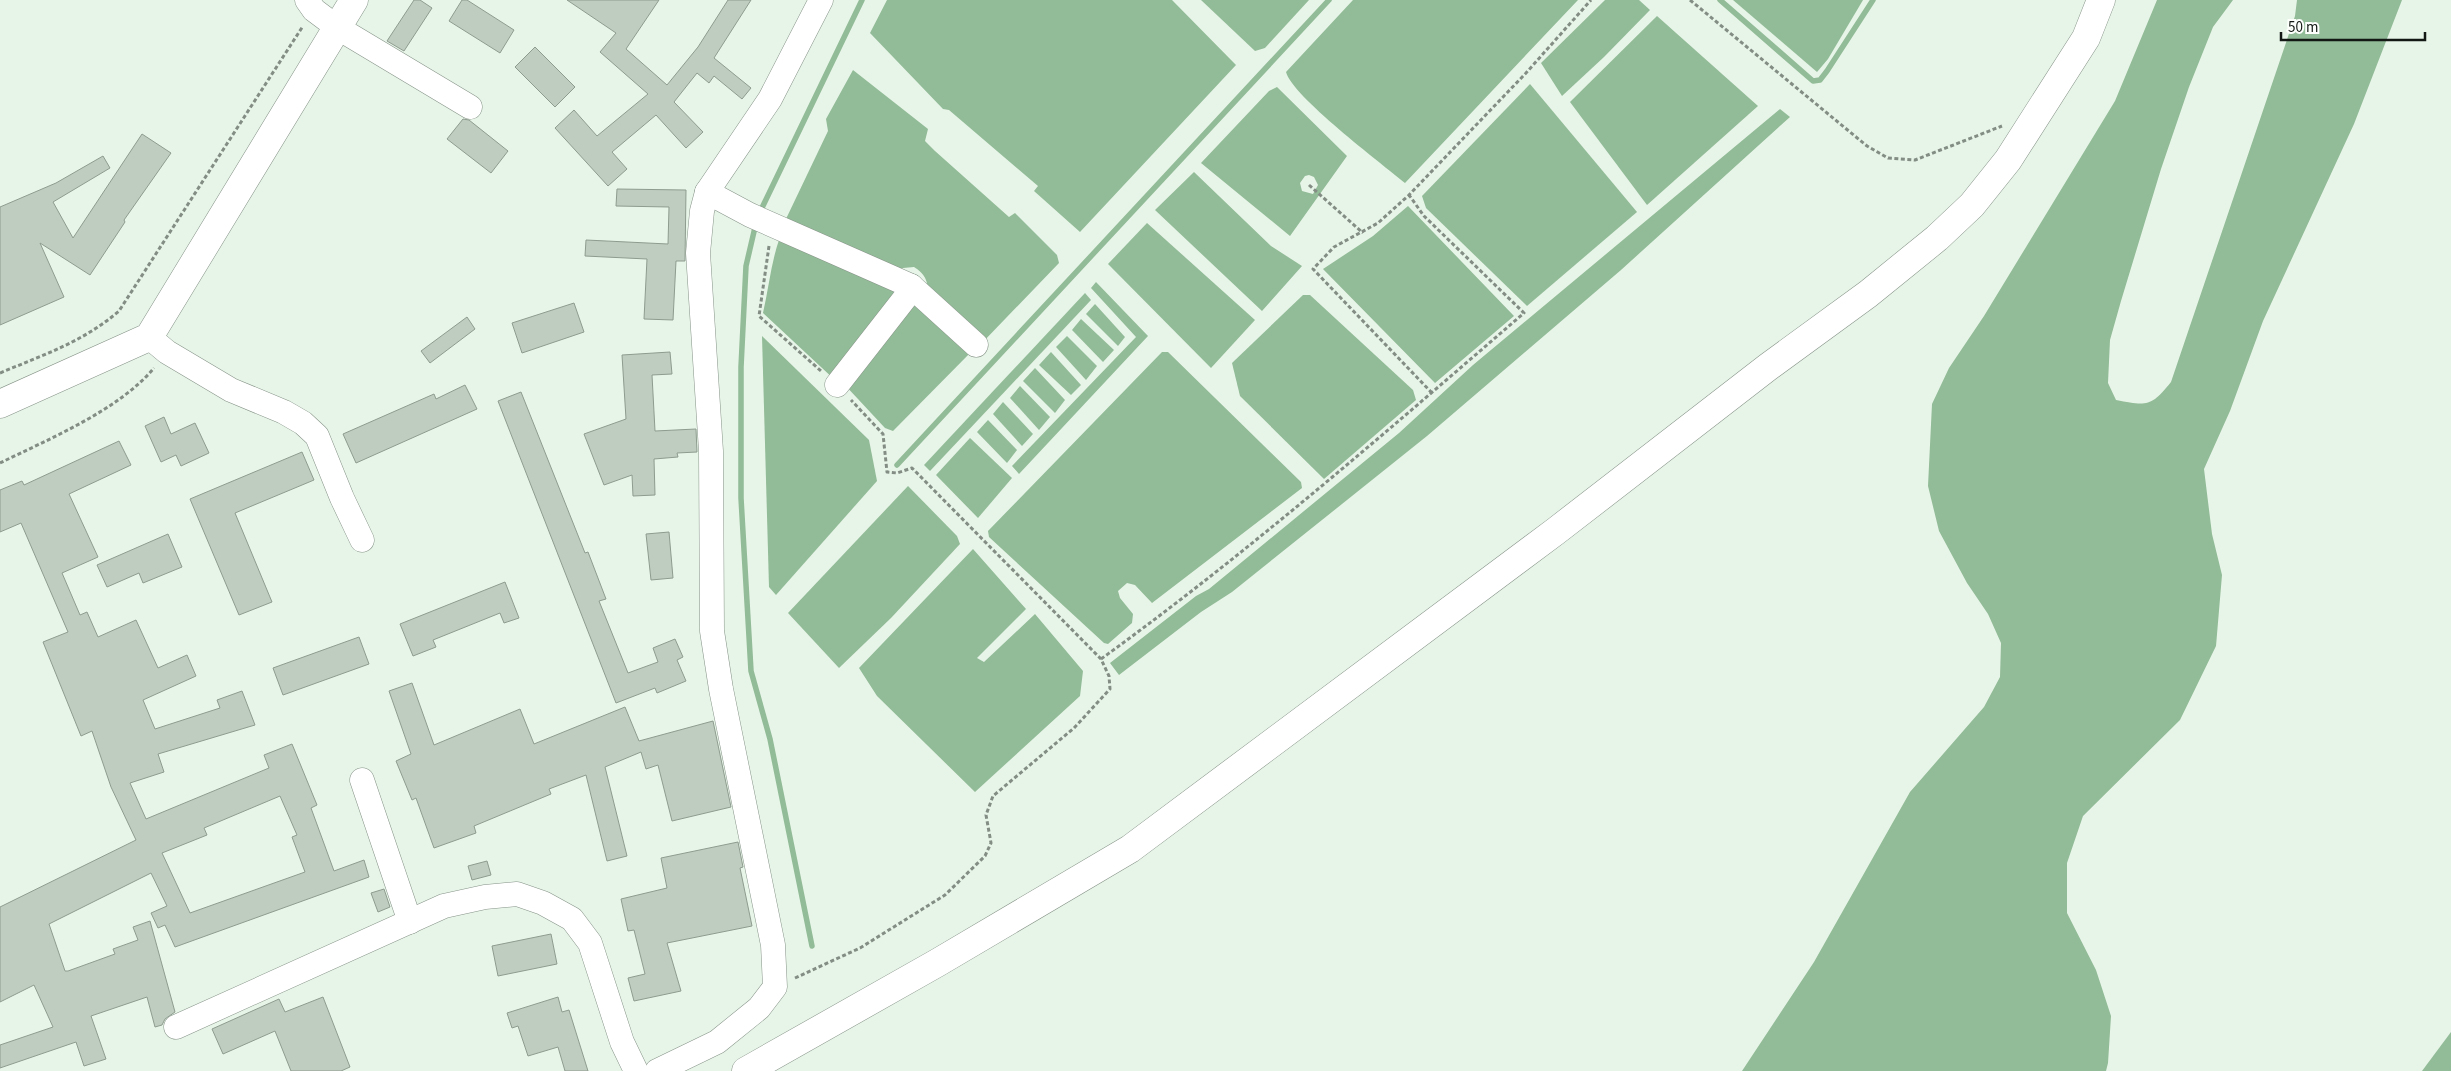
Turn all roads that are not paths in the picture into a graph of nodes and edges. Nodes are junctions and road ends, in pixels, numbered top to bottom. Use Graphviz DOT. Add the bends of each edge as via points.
graph roads {
  1 [pos="354,0"];
  2 [pos="821,0"];
  3 [pos="2101,0"];
  4 [pos="310,5"];
  5 [pos="338,28"];
  6 [pos="470,107"];
  7 [pos="707,192"];
  8 [pos="911,286"];
  9 [pos="149,337"];
  10 [pos="976,345"];
  11 [pos="837,386"];
  12 [pos="0,404"];
  13 [pos="362,540"];
  14 [pos="362,780"];
  15 [pos="410,922"];
  16 [pos="176,1027"];
  17 [pos="636,1071"];
  18 [pos="658,1071"];
  19 [pos="746,1071"];
  1 -- 5 [label="main road"];
  2 -- 7 [label="street" via="770,99"];
  3 -- 19 [label="main road" via="2086,38 2008,160 1944,232 1868,294 1130,850 937,964"];
  4 -- 5 [label="street"];
  5 -- 6 [label="street"];
  5 -- 9 [label="main road"];
  7 -- 8 [label="street"];
  7 -- 18 [label="street" via="698,253 711,451 712,631 773,945 775,987 759,1008 717,1042"];
  8 -- 10 [label="street"];
  8 -- 11 [label="street"];
  9 -- 12 [label="main road"];
  9 -- 13 [label="street" via="167,352 231,390 303,423 316,436"];
  14 -- 15 [label="street"];
  15 -- 16 [label="street"];
  15 -- 17 [label="street" via="444,906 518,894 572,919 590,943 622,1042"];
}
